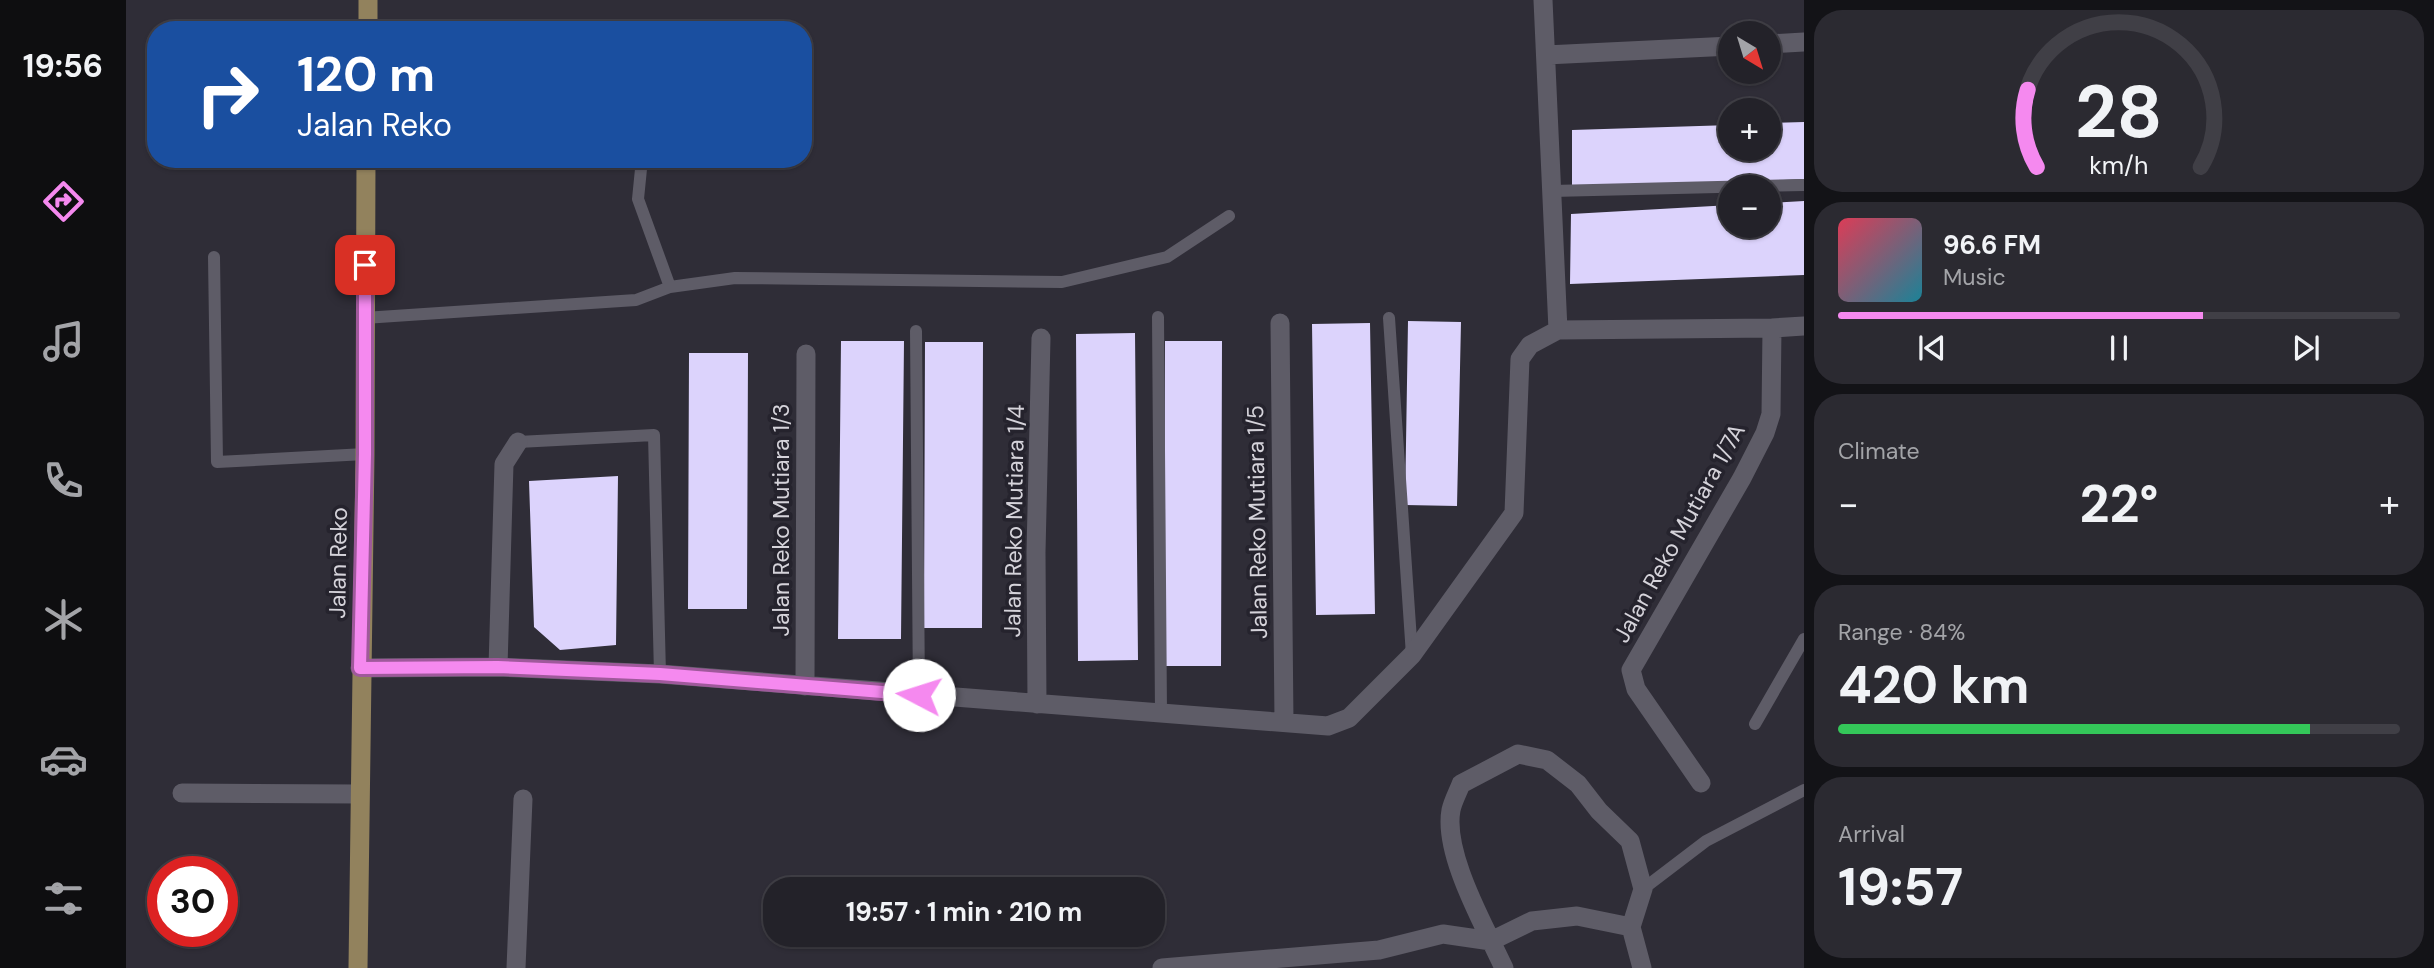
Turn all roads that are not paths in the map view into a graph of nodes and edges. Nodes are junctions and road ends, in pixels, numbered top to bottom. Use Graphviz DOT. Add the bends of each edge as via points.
graph roads {
  1 [pos="368,0"];
  2 [pos="1543,0"];
  3 [pos="368,21"];
  4 [pos="1804,42"];
  5 [pos="1782,43"];
  6 [pos="1718,47"];
  7 [pos="1546,55"];
  8 [pos="366,168"];
  9 [pos="641,168"];
  10 [pos="1804,185"];
  11 [pos="1552,191"];
  12 [pos="1229,216"];
  13 [pos="214,257"];
  14 [pos="670,287"];
  15 [pos="1158,317"];
  16 [pos="364,318"];
  17 [pos="1389,318"];
  18 [pos="1280,323"];
  19 [pos="1804,326"];
  20 [pos="1772,328"];
  21 [pos="1558,330"];
  22 [pos="916,331"];
  23 [pos="1041,338"];
  24 [pos="806,354"];
  25 [pos="519,442"];
  26 [pos="365,454"];
  27 [pos="1804,639"];
  28 [pos="1412,655"];
  29 [pos="498,667"];
  30 [pos="360,668"];
  31 [pos="660,674"];
  32 [pos="806,686"];
  33 [pos="919,695"];
  34 [pos="1037,705"];
  35 [pos="1160,713"];
  36 [pos="1284,721"];
  37 [pos="1755,724"];
  38 [pos="1701,783"];
  39 [pos="1804,790"];
  40 [pos="182,793"];
  41 [pos="359,794"];
  42 [pos="523,799"];
  43 [pos="1643,889"];
  44 [pos="1631,927"];
  45 [pos="1491,941"];
  46 [pos="358,968"];
  47 [pos="516,968"];
  48 [pos="1162,968"];
  49 [pos="1504,968"];
  50 [pos="1642,968"];
  1 -- 3 [label="main road"];
  2 -- 7 [label="street"];
  4 -- 5 [label="street"];
  6 -- 7 [label="street"];
  7 -- 11 [label="street"];
  8 -- 16 [label="main road, Jalan Reko"];
  9 -- 14 [label="lane" via="638,199"];
  10 -- 11 [label="lane"];
  11 -- 21 [label="street"];
  12 -- 14 [label="lane" via="1167,257 1062,282 735,278"];
  13 -- 26 [label="lane" via="217,462"];
  14 -- 16 [label="lane" via="636,300"];
  15 -- 35 [label="lane"];
  16 -- 26 [label="main road, Jalan Reko"];
  17 -- 28 [label="lane"];
  18 -- 36 [label="street, Jalan Reko Mutiara 1/5"];
  19 -- 20 [label="street"];
  20 -- 21 [label="street"];
  20 -- 38 [label="street, Jalan Reko Mutiara 1/7A" via="1771,414 1765,433 1631,670 1636,689"];
  21 -- 28 [label="street" via="1530,345 1520,359 1514,513"];
  22 -- 33 [label="lane"];
  23 -- 34 [label="street, Jalan Reko Mutiara 1/4"];
  24 -- 32 [label="street, Jalan Reko Mutiara 1/3"];
  25 -- 29 [label="street" via="504,464"];
  25 -- 31 [label="lane" via="654,435"];
  26 -- 30 [label="main road, Jalan Reko"];
  27 -- 37 [label="lane"];
  28 -- 36 [label="street" via="1349,718 1328,726"];
  29 -- 30 [label="street"];
  29 -- 31 [label="street"];
  30 -- 41 [label="main road, Jalan Reko"];
  31 -- 32 [label="street"];
  32 -- 33 [label="street"];
  33 -- 34 [label="street"];
  34 -- 35 [label="street"];
  35 -- 36 [label="street"];
  39 -- 43 [label="lane" via="1706,841"];
  40 -- 41 [label="street"];
  41 -- 46 [label="main road, Jalan Reko"];
  42 -- 47 [label="street"];
  43 -- 44 [label="street"];
  43 -- 45 [label="street" via="1630,841 1578,784 1547,760 1518,754 1461,783 1451,811 1454,850"];
  44 -- 45 [label="street" via="1577,916 1532,921"];
  44 -- 50 [label="street"];
  45 -- 48 [label="street" via="1443,934 1379,950"];
  45 -- 49 [label="street"];
}
